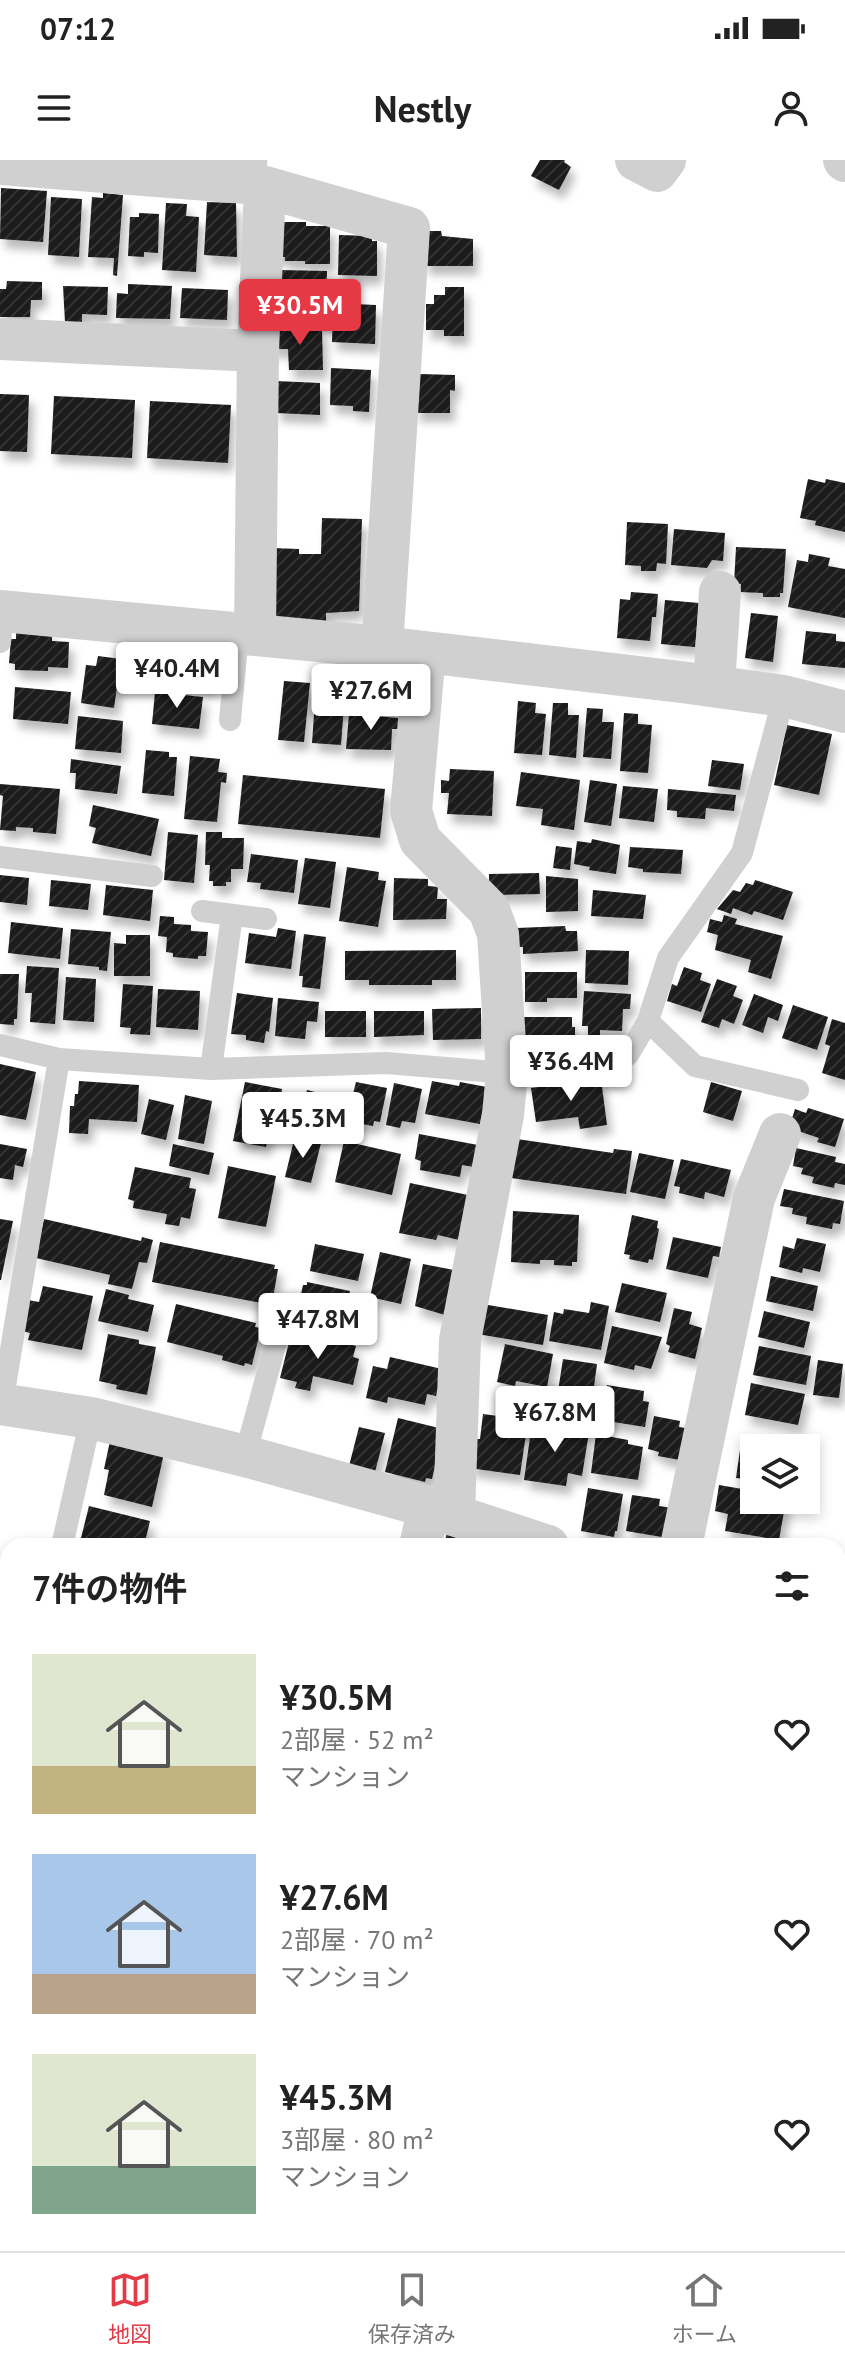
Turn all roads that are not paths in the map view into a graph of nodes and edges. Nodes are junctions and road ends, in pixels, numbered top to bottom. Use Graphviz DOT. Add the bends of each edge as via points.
graph roads {
  1 [pos="636,160"];
  2 [pos="665,160"];
  3 [pos="0,164"];
  4 [pos="253,177"];
  5 [pos="0,339"];
  6 [pos="258,351"];
  7 [pos="720,592"];
  8 [pos="1,621"];
  9 [pos="247,634"];
  10 [pos="382,647"];
  11 [pos="425,652"];
  12 [pos="714,686"];
  13 [pos="784,696"];
  14 [pos="845,712"];
  15 [pos="230,720"];
  16 [pos="0,857"];
  17 [pos="152,876"];
  18 [pos="202,911"];
  19 [pos="232,915"];
  20 [pos="266,919"];
  21 [pos="648,1021"];
  22 [pos="0,1045"];
  23 [pos="59,1059"];
  24 [pos="211,1069"];
  25 [pos="507,1073"];
  26 [pos="798,1090"];
  27 [pos="780,1134"];
  28 [pos="286,1305"];
  29 [pos="1,1404"];
  30 [pos="91,1418"];
  31 [pos="245,1456"];
  32 [pos="434,1523"];
  33 [pos="64,1538"];
  34 [pos="508,1538"];
  35 [pos="683,1538"];
  1 -- 2 [label="street" via="657,171"];
  3 -- 4 [label="street"];
  4 -- 6 [label="street"];
  4 -- 10 [label="street" via="409,228"];
  5 -- 6 [label="street"];
  6 -- 9 [label="street"];
  7 -- 12 [label="street"];
  8 -- 9 [label="street"];
  9 -- 10 [label="street"];
  9 -- 15 [label="lane"];
  10 -- 11 [label="street"];
  11 -- 12 [label="street"];
  11 -- 25 [label="street" via="411,811 420,840 489,910 498,934"];
  12 -- 13 [label="street"];
  13 -- 14 [label="street"];
  13 -- 21 [label="lane" via="742,853 668,958"];
  16 -- 17 [label="lane"];
  18 -- 19 [label="lane"];
  19 -- 20 [label="lane"];
  19 -- 24 [label="lane"];
  21 -- 25 [label="lane" via="628,1055 605,1063"];
  21 -- 26 [label="lane" via="695,1066"];
  22 -- 23 [label="lane"];
  23 -- 24 [label="lane"];
  23 -- 29 [label="lane"];
  24 -- 25 [label="lane" via="386,1063"];
  25 -- 32 [label="street"];
  27 -- 35 [label="street" via="754,1198"];
  28 -- 31 [label="lane"];
  29 -- 30 [label="street"];
  30 -- 31 [label="street"];
  30 -- 33 [label="lane"];
  31 -- 32 [label="street"];
  32 -- 34 [label="street"];
}
